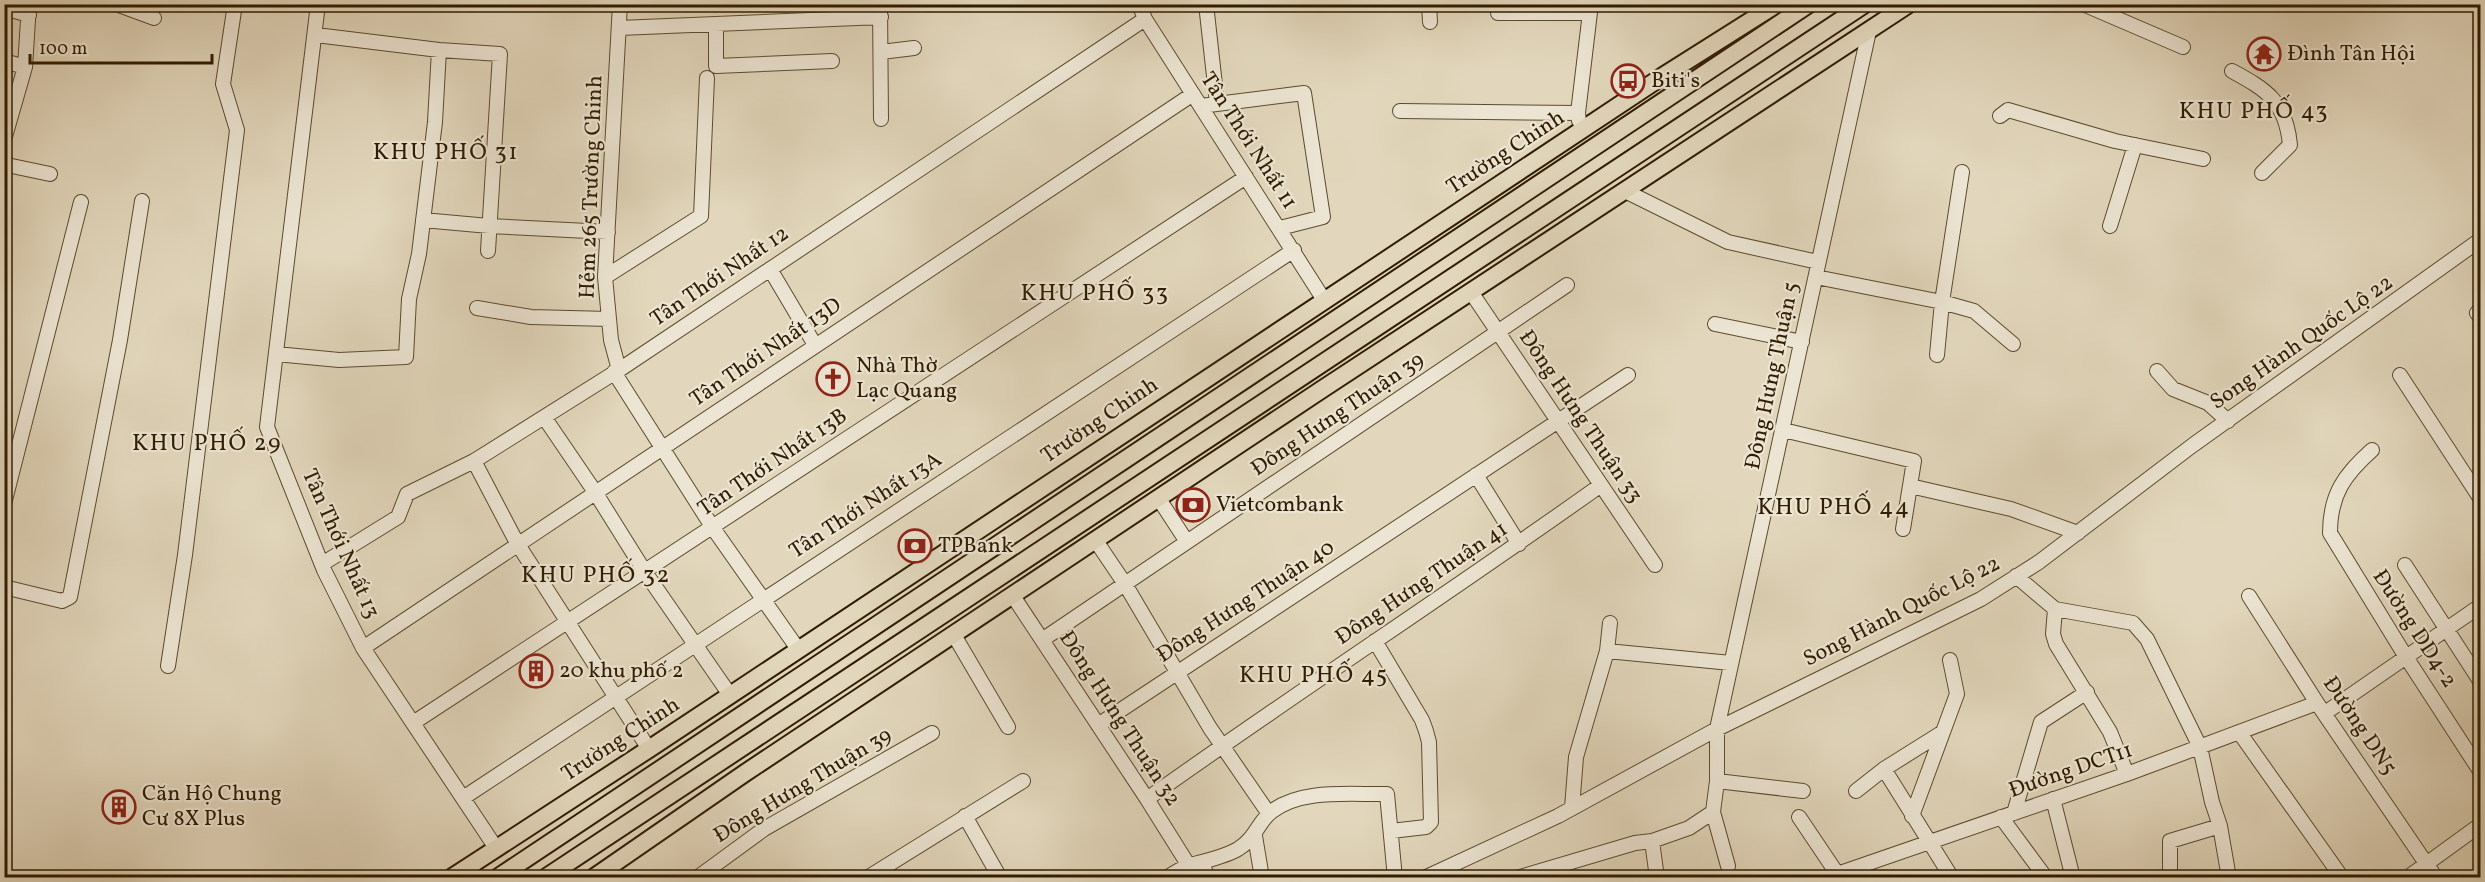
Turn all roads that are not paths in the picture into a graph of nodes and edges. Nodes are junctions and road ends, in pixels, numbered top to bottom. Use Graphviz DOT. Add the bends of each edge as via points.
graph roads {
  1 [pos="116,4"];
  2 [pos="235,4"];
  3 [pos="318,4"];
  4 [pos="620,4"];
  5 [pos="1139,4"];
  6 [pos="1206,4"];
  7 [pos="1429,4"];
  8 [pos="1777,4"];
  9 [pos="1809,4"];
  10 [pos="1865,4"];
  11 [pos="1909,4"];
  12 [pos="2083,4"];
  13 [pos="4,8"];
  14 [pos="1590,9"];
  15 [pos="29,10"];
  16 [pos="880,11"];
  17 [pos="1498,13"];
  18 [pos="154,18"];
  19 [pos="1145,19"];
  20 [pos="1430,21"];
  21 [pos="716,24"];
  22 [pos="619,28"];
  23 [pos="1869,31"];
  24 [pos="316,35"];
  25 [pos="2183,46"];
  26 [pos="914,48"];
  27 [pos="439,50"];
  28 [pos="881,52"];
  29 [pos="4,61"];
  30 [pos="832,61"];
  31 [pos="25,67"];
  32 [pos="2232,71"];
  33 [pos="706,78"];
  34 [pos="1197,100"];
  35 [pos="1216,103"];
  36 [pos="1400,111"];
  37 [pos="1578,113"];
  38 [pos="2000,116"];
  39 [pos="881,119"];
  40 [pos="1582,131"];
  41 [pos="4,140"];
  42 [pos="2135,145"];
  43 [pos="2203,159"];
  44 [pos="4,162"];
  45 [pos="1962,171"];
  46 [pos="2262,173"];
  47 [pos="50,174"];
  48 [pos="1246,177"];
  49 [pos="1625,191"];
  50 [pos="142,201"];
  51 [pos="81,202"];
  52 [pos="423,220"];
  53 [pos="489,226"];
  54 [pos="2110,226"];
  55 [pos="1280,228"];
  56 [pos="608,232"];
  57 [pos="2481,240"];
  58 [pos="1294,250"];
  59 [pos="488,251"];
  60 [pos="1818,262"];
  61 [pos="770,269"];
  62 [pos="605,277"];
  63 [pos="1816,277"];
  64 [pos="1567,285"];
  65 [pos="1471,292"];
  66 [pos="1324,300"];
  67 [pos="1942,302"];
  68 [pos="477,308"];
  69 [pos="2481,309"];
  70 [pos="2481,317"];
  71 [pos="609,319"];
  72 [pos="1715,324"];
  73 [pos="1498,332"];
  74 [pos="1802,342"];
  75 [pos="2013,344"];
  76 [pos="815,345"];
  77 [pos="276,354"];
  78 [pos="1937,355"];
  79 [pos="617,371"];
  80 [pos="2157,371"];
  81 [pos="1628,375"];
  82 [pos="2400,375"];
  83 [pos="544,417"];
  84 [pos="1558,421"];
  85 [pos="2228,421"];
  86 [pos="1783,430"];
  87 [pos="661,448"];
  88 [pos="2372,450"];
  89 [pos="474,461"];
  90 [pos="1476,475"];
  91 [pos="1601,485"];
  92 [pos="1910,486"];
  93 [pos="594,492"];
  94 [pos="2481,498"];
  95 [pos="1159,499"];
  96 [pos="4,504"];
  97 [pos="713,528"];
  98 [pos="1903,529"];
  99 [pos="2078,533"];
  100 [pos="1096,541"];
  101 [pos="1187,542"];
  102 [pos="517,543"];
  103 [pos="1519,544"];
  104 [pos="951,548"];
  105 [pos="322,564"];
  106 [pos="1655,565"];
  107 [pos="2405,565"];
  108 [pos="962,567"];
  109 [pos="645,572"];
  110 [pos="2016,576"];
  111 [pos="1125,584"];
  112 [pos="4,587"];
  113 [pos="977,590"];
  114 [pos="1013,596"];
  115 [pos="2249,596"];
  116 [pos="763,599"];
  117 [pos="2481,606"];
  118 [pos="2055,609"];
  119 [pos="992,611"];
  120 [pos="567,623"];
  121 [pos="1610,623"];
  122 [pos="2446,629"];
  123 [pos="954,635"];
  124 [pos="1042,640"];
  125 [pos="1375,641"];
  126 [pos="695,645"];
  127 [pos="363,648"];
  128 [pos="798,649"];
  129 [pos="1607,651"];
  130 [pos="2406,657"];
  131 [pos="1950,660"];
  132 [pos="1731,663"];
  133 [pos="168,666"];
  134 [pos="1178,672"];
  135 [pos="2481,681"];
  136 [pos="2087,692"];
  137 [pos="730,695"];
  138 [pos="615,698"];
  139 [pos="2321,708"];
  140 [pos="413,723"];
  141 [pos="1098,725"];
  142 [pos="1008,727"];
  143 [pos="1717,729"];
  144 [pos="1943,732"];
  145 [pos="2239,732"];
  146 [pos="932,733"];
  147 [pos="1222,746"];
  148 [pos="2200,747"];
  149 [pos="650,748"];
  150 [pos="1884,769"];
  151 [pos="2481,771"];
  152 [pos="2127,774"];
  153 [pos="1023,781"];
  154 [pos="1718,781"];
  155 [pos="1803,791"];
  156 [pos="1856,791"];
  157 [pos="463,798"];
  158 [pos="1148,799"];
  159 [pos="2054,799"];
  160 [pos="1572,808"];
  161 [pos="1713,812"];
  162 [pos="1269,814"];
  163 [pos="2008,815"];
  164 [pos="965,816"];
  165 [pos="1912,816"];
  166 [pos="1799,817"];
  167 [pos="2481,825"];
  168 [pos="2220,826"];
  169 [pos="1391,831"];
  170 [pos="1255,836"];
  171 [pos="1652,841"];
  172 [pos="1928,842"];
  173 [pos="496,848"];
  174 [pos="1195,864"];
  175 [pos="2427,864"];
  176 [pos="1728,866"];
  177 [pos="2338,872"];
  178 [pos="1839,876"];
  179 [pos="451,878"];
  180 [pos="497,878"];
  181 [pos="545,878"];
  182 [pos="593,878"];
  183 [pos="698,878"];
  184 [pos="867,878"];
  185 [pos="1000,878"];
  186 [pos="1166,878"];
  187 [pos="1208,878"];
  188 [pos="1262,878"];
  189 [pos="1395,878"];
  190 [pos="1424,878"];
  191 [pos="1517,878"];
  192 [pos="1657,878"];
  193 [pos="1952,878"];
  194 [pos="2046,878"];
  195 [pos="2073,878"];
  196 [pos="2169,878"];
  197 [pos="2229,878"];
  198 [pos="2407,878"];
  199 [pos="2436,878"];
  1 -- 18 [label="street"];
  2 -- 133 [label="street" via="223,84 237,130"];
  3 -- 24 [label="street, Tân Thới Nhất 13"];
  4 -- 22 [label="street, Hẻm 265 Trường Chinh"];
  5 -- 19 [label="street, Tân Thới Nhất 11"];
  6 -- 35 [label="street"];
  7 -- 20 [label="street"];
  8 -- 40 [label="main road, Trường Chinh"];
  9 -- 108 [label="main road, Trường Chinh"];
  10 -- 113 [label="main road"];
  11 -- 23 [label="main road"];
  12 -- 25 [label="street"];
  13 -- 15 [label="street"];
  14 -- 17 [label="street"];
  14 -- 37 [label="street"];
  15 -- 31 [label="street"];
  16 -- 21 [label="street"];
  16 -- 28 [label="street"];
  19 -- 34 [label="street, Tân Thới Nhất 11"];
  19 -- 61 [label="street, Tân Thới Nhất 12"];
  21 -- 22 [label="street"];
  21 -- 30 [label="street" via="716,66"];
  22 -- 56 [label="street, Hẻm 265 Trường Chinh"];
  23 -- 49 [label="main road"];
  23 -- 60 [label="street, Đông Hưng Thuận 5"];
  24 -- 27 [label="street"];
  24 -- 77 [label="street, Tân Thới Nhất 13"];
  26 -- 28 [label="street"];
  27 -- 52 [label="street"];
  27 -- 53 [label="street" via="500,54"];
  28 -- 39 [label="street"];
  29 -- 31 [label="street"];
  31 -- 41 [label="street"];
  32 -- 46 [label="street" via="2274,99 2286,118 2290,145"];
  33 -- 62 [label="street" via="701,216"];
  34 -- 35 [label="street"];
  34 -- 48 [label="street, Tân Thới Nhất 11"];
  34 -- 76 [label="street, Tân Thới Nhất 13D"];
  35 -- 55 [label="street" via="1304,93 1323,217"];
  36 -- 37 [label="street"];
  37 -- 40 [label="street"];
  38 -- 42 [label="street" via="2008,110"];
  40 -- 66 [label="main road, Trường Chinh"];
  42 -- 43 [label="street"];
  42 -- 54 [label="street"];
  44 -- 47 [label="street"];
  45 -- 67 [label="street"];
  48 -- 55 [label="street, Tân Thới Nhất 11"];
  48 -- 97 [label="street, Tân Thới Nhất 13B"];
  49 -- 60 [label="street" via="1728,242"];
  49 -- 65 [label="main road"];
  50 -- 112 [label="street" via="120,340 70,597 63,601"];
  51 -- 96 [label="street"];
  52 -- 53 [label="street"];
  52 -- 77 [label="street" via="409,299 406,357 339,360"];
  53 -- 56 [label="street"];
  53 -- 59 [label="street"];
  55 -- 58 [label="street, Tân Thới Nhất 11"];
  56 -- 62 [label="street, Hẻm 265 Trường Chinh"];
  57 -- 85 [label="street, Song Hành Quốc Lộ 22"];
  58 -- 66 [label="street, Tân Thới Nhất 11"];
  58 -- 116 [label="street, Tân Thới Nhất 13A"];
  60 -- 63 [label="street, Đông Hưng Thuận 5"];
  61 -- 76 [label="street"];
  61 -- 79 [label="street, Tân Thới Nhất 12"];
  62 -- 71 [label="street, Hẻm 265 Trường Chinh"];
  63 -- 67 [label="street"];
  63 -- 74 [label="street, Đông Hưng Thuận 5"];
  64 -- 73 [label="street, Đông Hưng Thuận 39"];
  65 -- 73 [label="street, Đông Hưng Thuận 33"];
  65 -- 95 [label="main road"];
  66 -- 104 [label="main road, Trường Chinh"];
  67 -- 75 [label="street" via="1974,311"];
  67 -- 78 [label="street"];
  68 -- 71 [label="street" via="531,317"];
  69 -- 70 [label="street" via="2477,313"];
  71 -- 79 [label="street, Hẻm 265 Trường Chinh"];
  72 -- 74 [label="street"];
  73 -- 84 [label="street, Đông Hưng Thuận 33"];
  73 -- 101 [label="street, Đông Hưng Thuận 39"];
  74 -- 86 [label="street, Đông Hưng Thuận 5"];
  76 -- 87 [label="street, Tân Thới Nhất 13D"];
  77 -- 105 [label="street, Tân Thới Nhất 13" via="267,427"];
  79 -- 83 [label="street, Tân Thới Nhất 12"];
  79 -- 87 [label="street, Hẻm 265 Trường Chinh"];
  80 -- 85 [label="street" via="2173,389 2208,403"];
  81 -- 84 [label="street, Đông Hưng Thuận 40"];
  82 -- 94 [label="street"];
  83 -- 89 [label="street, Tân Thới Nhất 12"];
  83 -- 93 [label="street"];
  84 -- 90 [label="street, Đông Hưng Thuận 40"];
  84 -- 91 [label="street, Đông Hưng Thuận 33"];
  85 -- 99 [label="street, Song Hành Quốc Lộ 22"];
  86 -- 92 [label="street" via="1914,461"];
  86 -- 132 [label="street, Đông Hưng Thuận 5"];
  87 -- 93 [label="street, Tân Thới Nhất 13D"];
  87 -- 97 [label="street, Hẻm 265 Trường Chinh"];
  88 -- 130 [label="street, Đường DD4-2" via="2350,470 2339,488 2330,525 2334,541"];
  89 -- 102 [label="street"];
  89 -- 105 [label="street, Tân Thới Nhất 12" via="407,494 398,517"];
  90 -- 103 [label="street"];
  90 -- 134 [label="street, Đông Hưng Thuận 40"];
  91 -- 103 [label="street, Đông Hưng Thuận 41"];
  91 -- 106 [label="street, Đông Hưng Thuận 33"];
  92 -- 98 [label="street"];
  92 -- 99 [label="street" via="2011,509"];
  93 -- 102 [label="street, Tân Thới Nhất 13D"];
  93 -- 109 [label="street"];
  95 -- 100 [label="main road"];
  95 -- 101 [label="street"];
  97 -- 109 [label="street, Tân Thới Nhất 13B"];
  97 -- 116 [label="street, Hẻm 265 Trường Chinh"];
  99 -- 110 [label="street, Song Hành Quốc Lộ 22"];
  100 -- 111 [label="street"];
  100 -- 114 [label="main road"];
  101 -- 111 [label="street, Đông Hưng Thuận 39"];
  102 -- 120 [label="street"];
  102 -- 127 [label="street, Tân Thới Nhất 13D"];
  103 -- 125 [label="street, Đông Hưng Thuận 41"];
  104 -- 108 [label="main road"];
  104 -- 128 [label="main road, Trường Chinh"];
  105 -- 127 [label="street, Tân Thới Nhất 13"];
  107 -- 122 [label="street"];
  108 -- 113 [label="main road"];
  108 -- 180 [label="main road, Trường Chinh"];
  109 -- 120 [label="street, Tân Thới Nhất 13B"];
  109 -- 126 [label="street"];
  110 -- 118 [label="street"];
  110 -- 143 [label="street, Song Hành Quốc Lộ 22" via="1980,600"];
  111 -- 124 [label="street, Đông Hưng Thuận 39"];
  111 -- 134 [label="street"];
  113 -- 119 [label="main road"];
  113 -- 181 [label="main road"];
  114 -- 119 [label="main road"];
  114 -- 124 [label="street, Đông Hưng Thuận 32"];
  115 -- 139 [label="street, Đường DN5"];
  116 -- 126 [label="street, Tân Thới Nhất 13A"];
  116 -- 128 [label="street, Hẻm 265 Trường Chinh"];
  117 -- 122 [label="street, Đường DCT11"];
  118 -- 136 [label="street" via="2056,644"];
  118 -- 148 [label="street" via="2133,623 2147,639"];
  119 -- 123 [label="main road"];
  120 -- 138 [label="street"];
  120 -- 140 [label="street, Tân Thới Nhất 13B"];
  121 -- 129 [label="street"];
  122 -- 130 [label="street, Đường DCT11"];
  122 -- 135 [label="street"];
  123 -- 142 [label="street"];
  123 -- 182 [label="main road"];
  124 -- 141 [label="street, Đông Hưng Thuận 32"];
  125 -- 147 [label="street, Đông Hưng Thuận 41"];
  125 -- 169 [label="street" via="1422,720 1429,742 1431,822 1426,827"];
  126 -- 137 [label="street"];
  126 -- 138 [label="street, Tân Thới Nhất 13A"];
  127 -- 140 [label="street, Tân Thới Nhất 13"];
  128 -- 137 [label="main road, Trường Chinh"];
  129 -- 132 [label="street"];
  129 -- 160 [label="street" via="1576,757"];
  130 -- 139 [label="street, Đường DCT11"];
  130 -- 151 [label="street, Đường DD4-2"];
  131 -- 144 [label="street" via="1957,694"];
  132 -- 143 [label="street, Đông Hưng Thuận 5"];
  134 -- 141 [label="street, Đông Hưng Thuận 40"];
  134 -- 147 [label="street"];
  136 -- 152 [label="street" via="2110,732"];
  136 -- 163 [label="street" via="2041,723"];
  137 -- 149 [label="main road, Trường Chinh"];
  138 -- 149 [label="street"];
  138 -- 157 [label="street, Tân Thới Nhất 13A"];
  139 -- 145 [label="street, Đường DCT11"];
  139 -- 175 [label="street, Đường DN5"];
  140 -- 157 [label="street, Tân Thới Nhất 13"];
  141 -- 158 [label="street, Đông Hưng Thuận 32"];
  143 -- 154 [label="street, Đông Hưng Thuận 5"];
  143 -- 160 [label="street, Song Hành Quốc Lộ 22"];
  144 -- 150 [label="street"];
  144 -- 165 [label="street"];
  145 -- 148 [label="street, Đường DCT11"];
  145 -- 177 [label="street"];
  146 -- 183 [label="street, Đông Hưng Thuận 39" via="764,829"];
  147 -- 158 [label="street, Đông Hưng Thuận 41"];
  147 -- 162 [label="street"];
  148 -- 152 [label="street, Đường DCT11"];
  148 -- 168 [label="street"];
  149 -- 173 [label="main road, Trường Chinh"];
  150 -- 156 [label="street"];
  150 -- 165 [label="street"];
  152 -- 159 [label="street, Đường DCT11"];
  153 -- 164 [label="street"];
  154 -- 155 [label="street"];
  154 -- 161 [label="street, Đông Hưng Thuận 5"];
  157 -- 173 [label="street, Tân Thới Nhất 13"];
  158 -- 174 [label="street, Đông Hưng Thuận 32"];
  159 -- 163 [label="street, Đường DCT11"];
  159 -- 195 [label="street"];
  160 -- 190 [label="street, Song Hành Quốc Lộ 22"];
  161 -- 171 [label="street" via="1689,828"];
  161 -- 176 [label="street"];
  162 -- 169 [label="street" via="1308,797 1387,794"];
  162 -- 170 [label="street"];
  163 -- 172 [label="street, Đường DCT11"];
  163 -- 194 [label="street"];
  164 -- 184 [label="street"];
  164 -- 185 [label="street"];
  165 -- 172 [label="street"];
  166 -- 178 [label="street"];
  167 -- 175 [label="street"];
  168 -- 196 [label="street" via="2170,841"];
  168 -- 197 [label="street"];
  169 -- 189 [label="street"];
  170 -- 174 [label="street" via="1238,849"];
  170 -- 188 [label="street"];
  171 -- 191 [label="street"];
  171 -- 192 [label="street"];
  172 -- 178 [label="street, Đường DCT11"];
  172 -- 193 [label="street"];
  173 -- 179 [label="main road, Trường Chinh"];
  174 -- 186 [label="street"];
  174 -- 187 [label="street, Đông Hưng Thuận 32"];
  175 -- 198 [label="street"];
  175 -- 199 [label="street, Đường DN5"];
}
